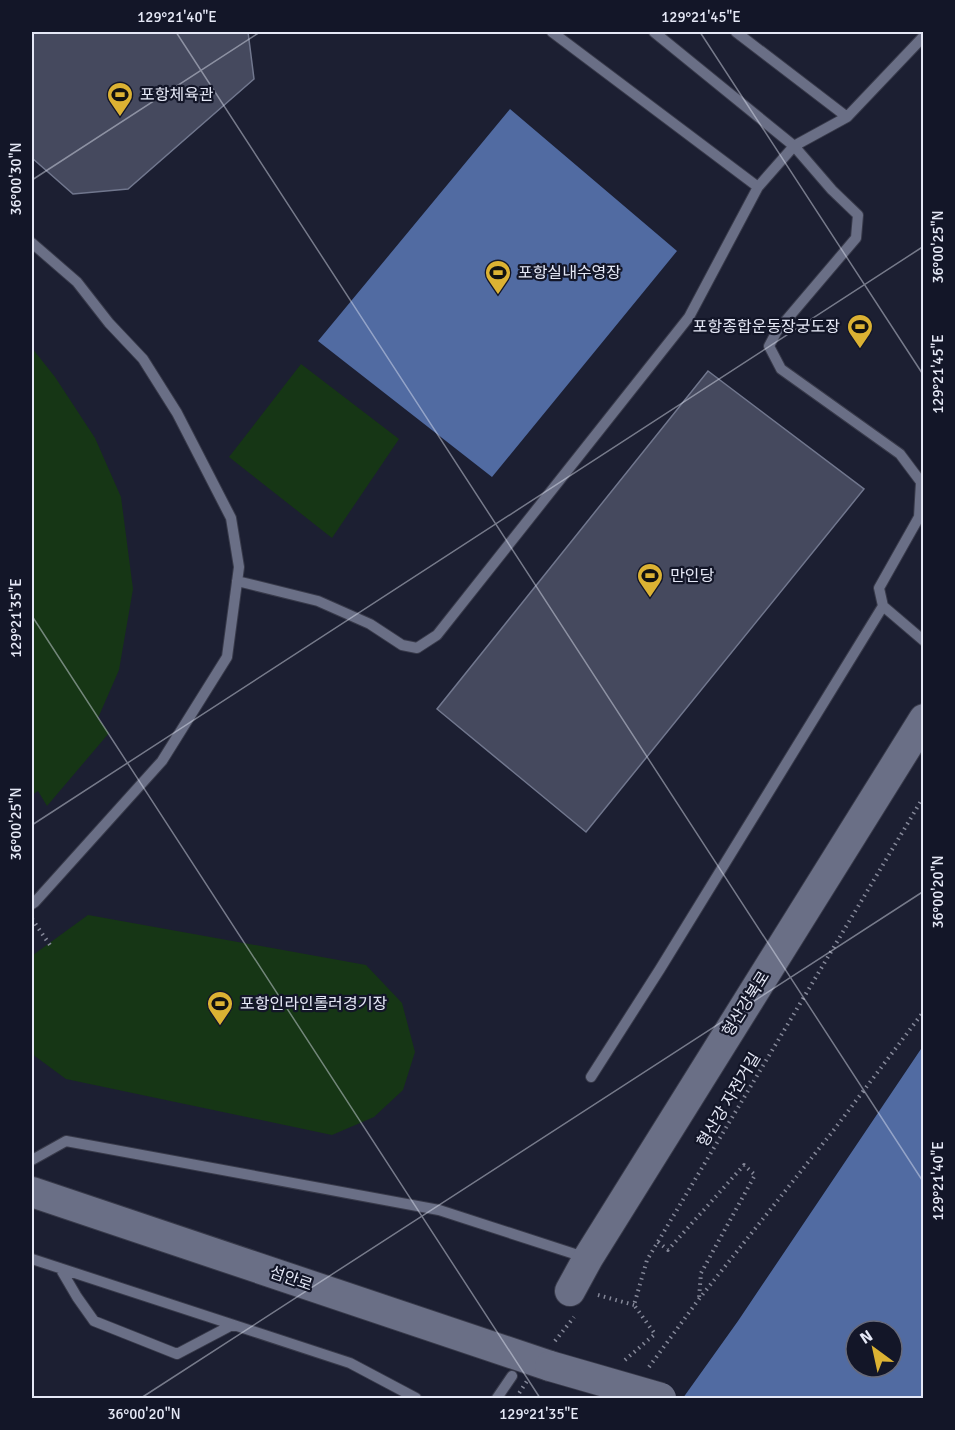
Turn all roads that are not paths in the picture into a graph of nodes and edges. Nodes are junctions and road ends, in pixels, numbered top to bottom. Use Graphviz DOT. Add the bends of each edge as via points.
graph roads {
  1 [pos="552,32"];
  2 [pos="654,32"];
  3 [pos="736,32"];
  4 [pos="924,36"];
  5 [pos="848,117"];
  6 [pos="794,146"];
  7 [pos="758,187"];
  8 [pos="32,243"];
  9 [pos="237,581"];
  10 [pos="883,606"];
  11 [pos="924,641"];
  12 [pos="924,719"];
  13 [pos="32,904"];
  14 [pos="591,1077"];
  15 [pos="32,1160"];
  16 [pos="32,1192"];
  17 [pos="588,1258"];
  18 [pos="32,1259"];
  19 [pos="60,1268"];
  20 [pos="581,1298"];
  21 [pos="232,1325"];
  22 [pos="512,1376"];
  23 [pos="416,1398"];
  24 [pos="497,1398"];
  25 [pos="661,1398"];
  1 -- 7 [label="lane"];
  2 -- 6 [label="lane"];
  3 -- 5 [label="lane"];
  4 -- 5 [label="lane"];
  5 -- 6 [label="lane"];
  6 -- 7 [label="lane"];
  6 -- 10 [label="lane" via="858,215 856,238 777,331 769,346 781,369 900,454 921,482 919,517 879,588"];
  7 -- 9 [label="lane" via="689,317 437,636 417,648 402,645 370,624 318,601"];
  8 -- 9 [label="lane" via="76,282 143,359 177,413 231,518 239,567"];
  9 -- 13 [label="lane" via="227,657 162,761"];
  10 -- 11 [label="lane"];
  10 -- 14 [label="lane"];
  12 -- 17 [label="main road, 형산강북로"];
  15 -- 17 [label="lane" via="66,1141 439,1210"];
  16 -- 25 [label="main road, 섬안로, bridge" via="551,1355"];
  17 -- 20 [label="main road, 형산강북로"];
  18 -- 19 [label="lane"];
  19 -- 21 [label="lane"];
  19 -- 21 [label="lane" via="94,1321 177,1354"];
  21 -- 23 [label="lane" via="350,1363"];
  22 -- 24 [label="lane"];
}
